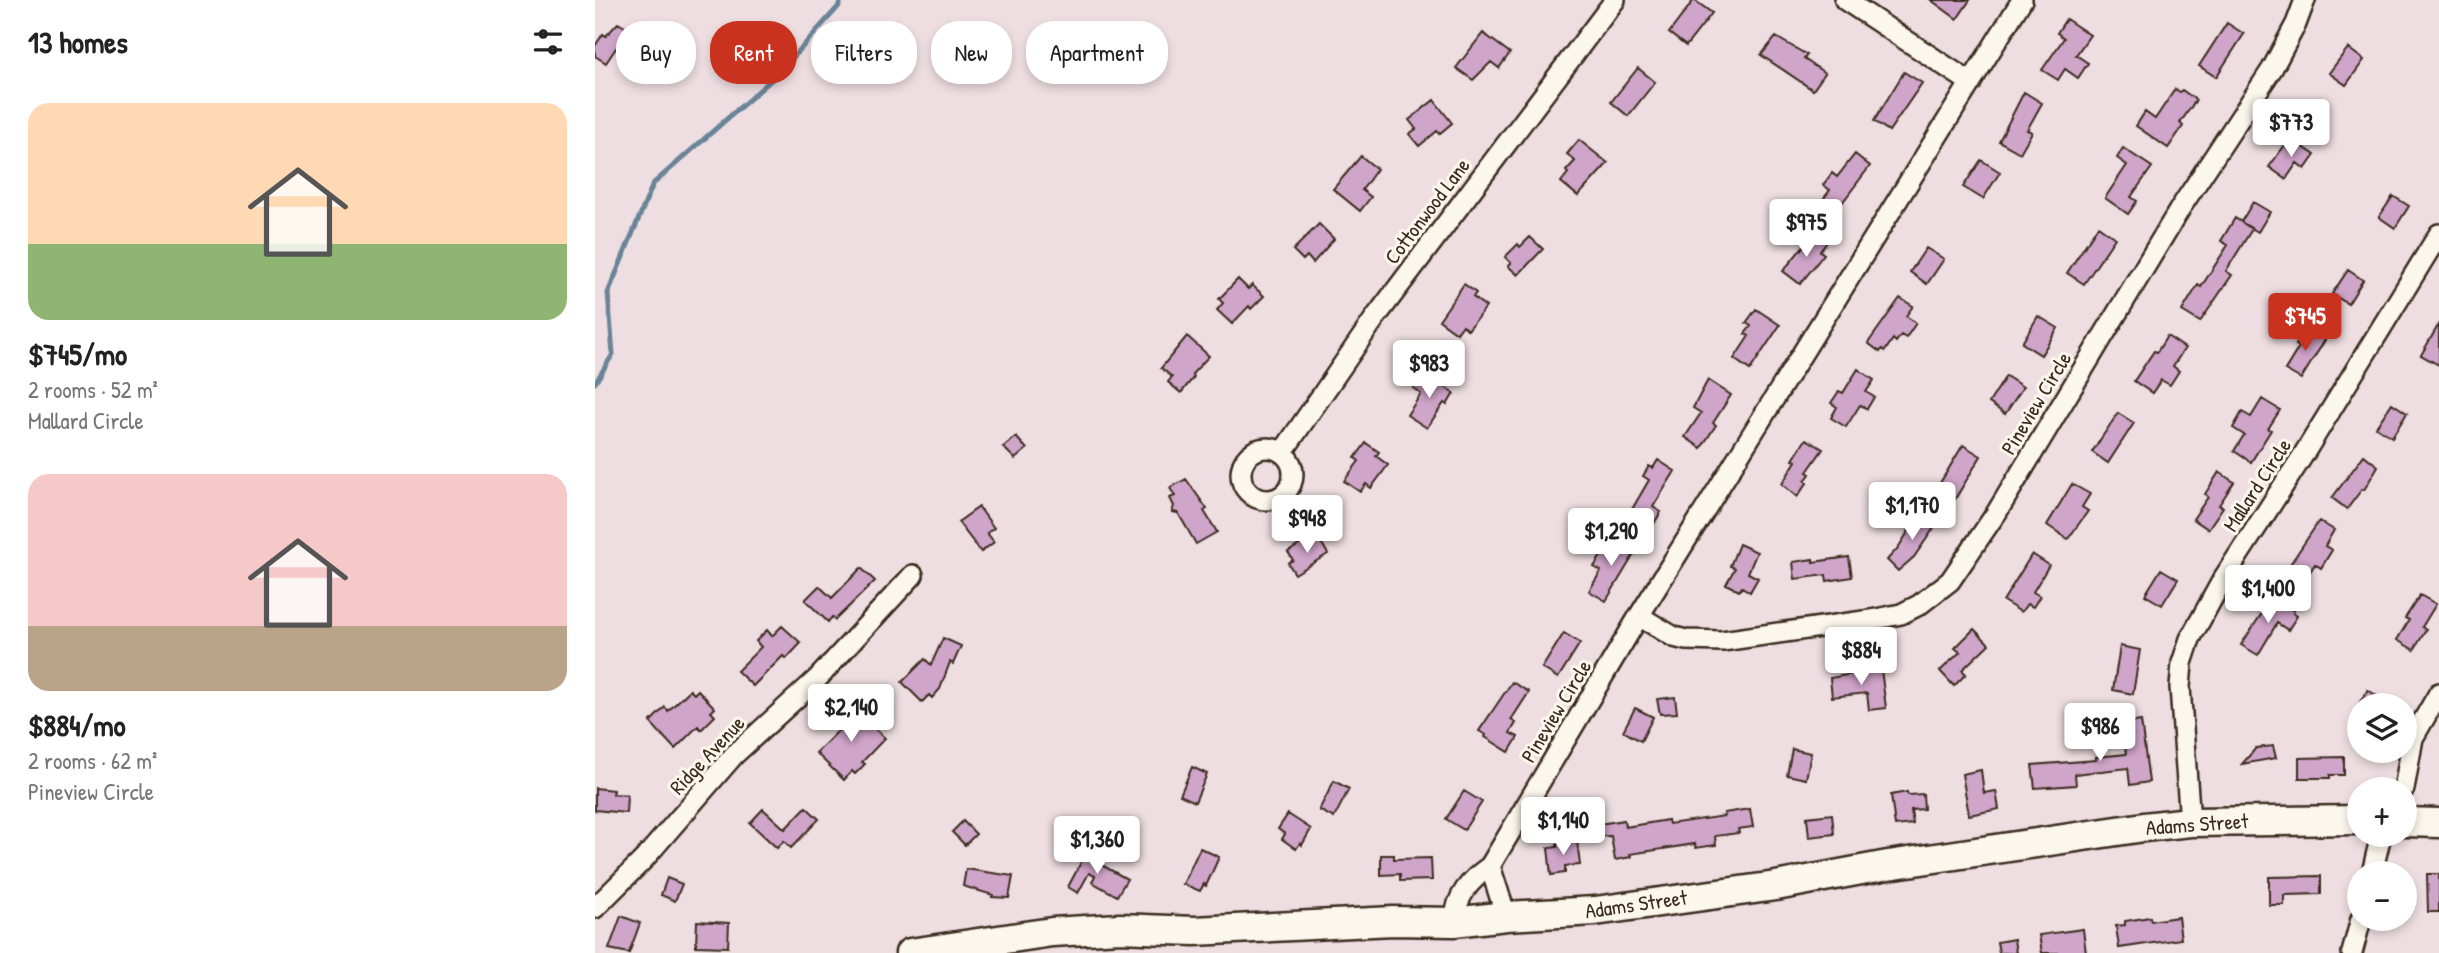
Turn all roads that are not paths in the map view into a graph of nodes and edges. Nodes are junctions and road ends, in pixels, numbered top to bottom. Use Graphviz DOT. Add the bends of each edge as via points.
graph roads {
  1 [pos="1615,0"];
  2 [pos="1845,0"];
  3 [pos="2022,0"];
  4 [pos="2305,0"];
  5 [pos="1971,83"];
  6 [pos="2439,234"];
  7 [pos="1282,453"];
  8 [pos="913,575"];
  9 [pos="1639,616"];
  10 [pos="2439,693"];
  11 [pos="2406,777"];
  12 [pos="2347,820"];
  13 [pos="2190,822"];
  14 [pos="2417,822"];
  15 [pos="2439,823"];
  16 [pos="1490,866"];
  17 [pos="595,908"];
  18 [pos="1506,916"];
  19 [pos="1454,922"];
  20 [pos="2358,931"];
  21 [pos="910,953"];
  22 [pos="2352,953"];
  1 -- 7 [label="street, Cottonwood Lane" via="1375,318"];
  2 -- 5 [label="street"];
  3 -- 5 [label="street, Pineview Circle"];
  4 -- 9 [label="street, Pineview Circle" via="2272,69 2181,207 1997,512 1950,581 1919,605 1886,618 1722,640 1674,637"];
  5 -- 9 [label="street, Pineview Circle"];
  6 -- 13 [label="street, Mallard Circle" via="2190,639 2180,679"];
  8 -- 17 [label="street, Ridge Avenue" via="818,678 734,755"];
  9 -- 16 [label="street, Pineview Circle"];
  10 -- 11 [label="street" via="2413,738"];
  12 -- 13 [label="street, Adams Street"];
  13 -- 18 [label="street, Adams Street" via="1595,911"];
  14 -- 15 [label="street"];
  16 -- 18 [label="street"];
  16 -- 19 [label="street, Pineview Circle" via="1473,877 1459,897"];
  18 -- 19 [label="street, Adams Street"];
  19 -- 21 [label="street, Adams Street" via="1194,931 1121,928 1052,932"];
  20 -- 22 [label="street"];
}
